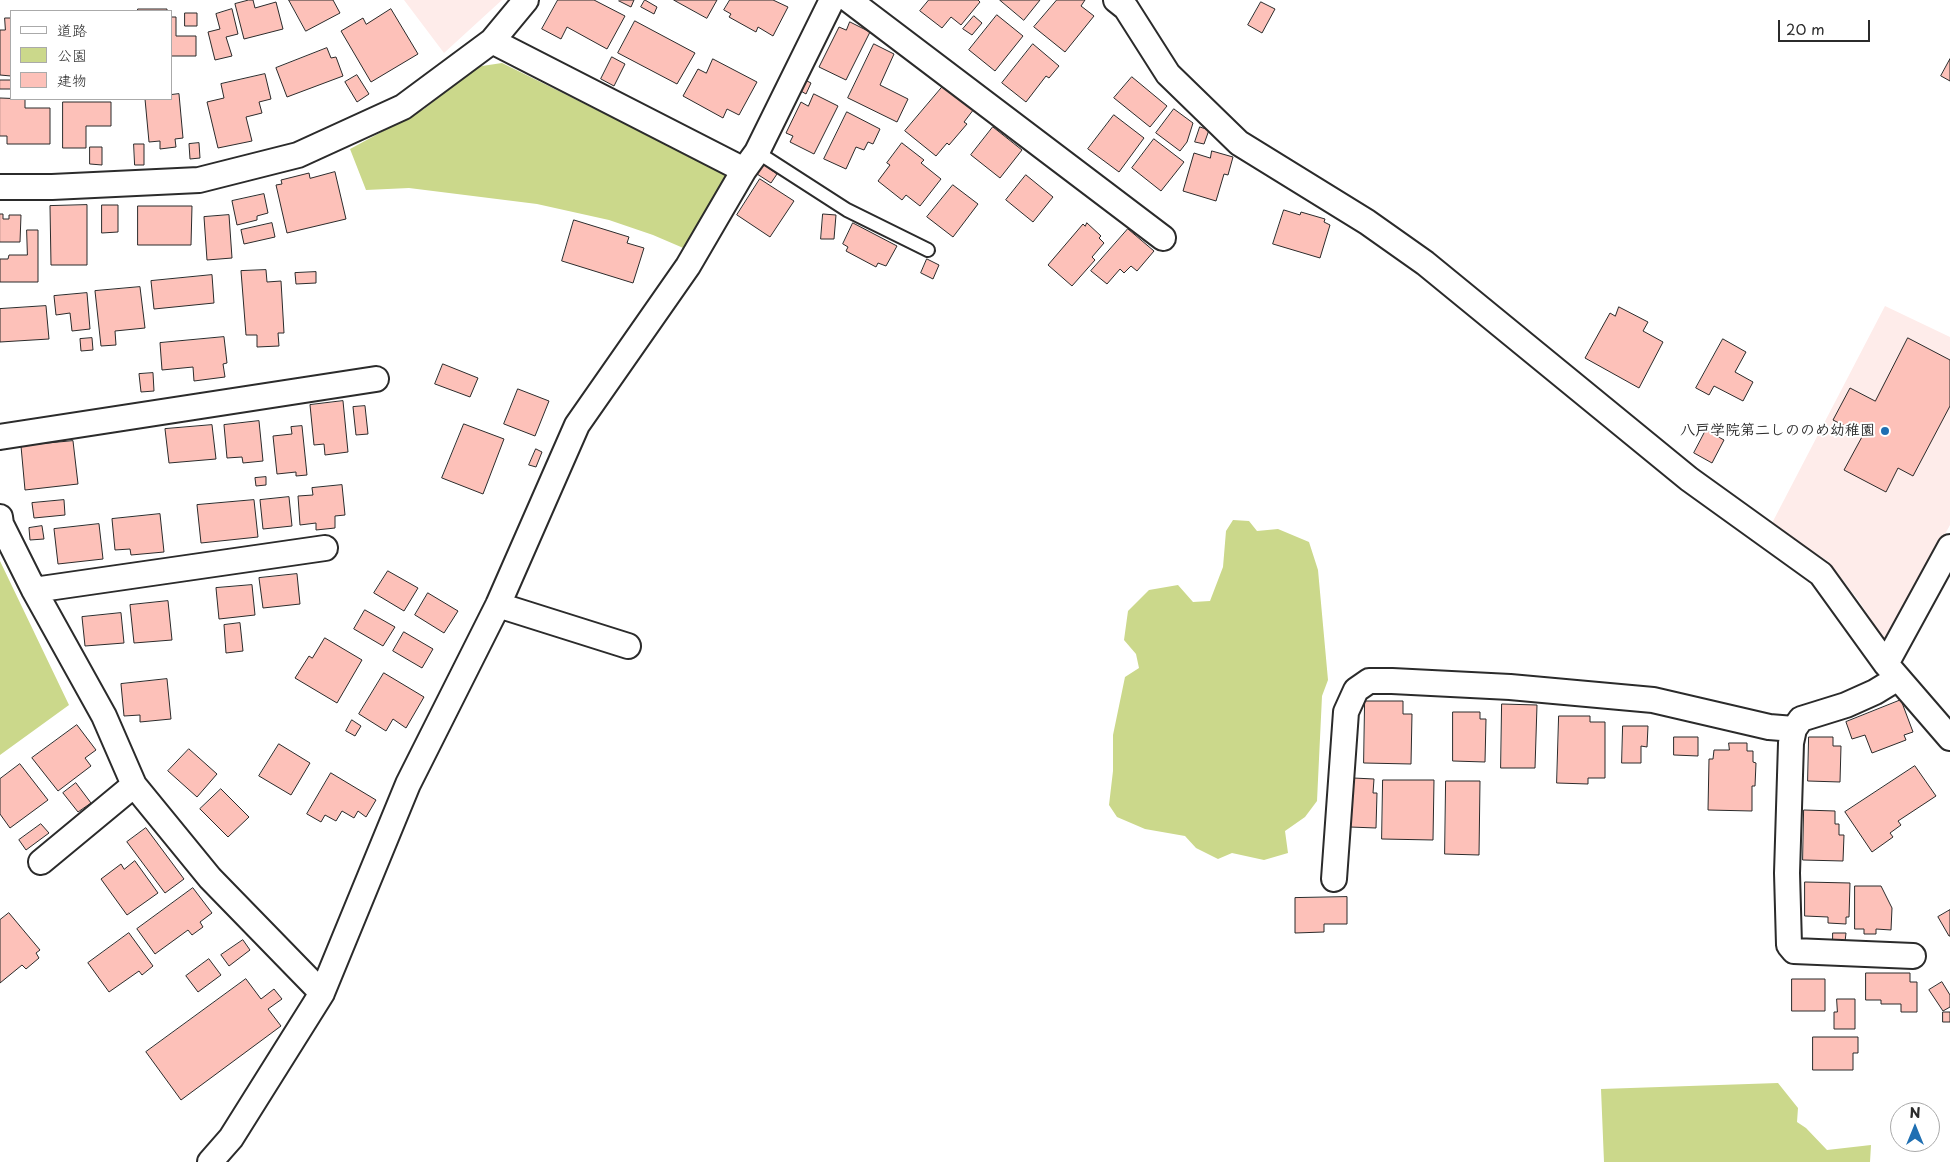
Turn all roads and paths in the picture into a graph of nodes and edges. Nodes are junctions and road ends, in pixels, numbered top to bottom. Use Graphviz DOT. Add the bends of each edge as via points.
graph roads {
  1 [pos="526,0"];
  2 [pos="832,0"];
  3 [pos="849,0"];
  4 [pos="1116,0"];
  5 [pos="492,41"];
  6 [pos="751,161"];
  7 [pos="0,187"];
  8 [pos="1163,238"];
  9 [pos="928,250"];
  10 [pos="376,379"];
  11 [pos="0,436"];
  12 [pos="0,517"];
  13 [pos="1950,547"];
  14 [pos="325,548"];
  15 [pos="34,590"];
  16 [pos="498,605"];
  17 [pos="628,646"];
  18 [pos="1892,671"];
  19 [pos="1794,729"];
  20 [pos="1950,738"];
  21 [pos="134,785"];
  22 [pos="42,862"];
  23 [pos="1334,879"];
  24 [pos="1913,956"];
  25 [pos="322,992"];
  26 [pos="210,1162"];
  1 -- 5 [label="street"];
  2 -- 6 [label="street"];
  3 -- 8 [label="street"];
  4 -- 18 [label="street" via="1126,8 1168,74 1239,143 1367,222 1425,263 1689,479 1821,574"];
  5 -- 6 [label="street"];
  5 -- 7 [label="street" via="403,107 298,154 198,180"];
  6 -- 9 [label="lane"];
  6 -- 16 [label="street" via="688,266 577,425"];
  10 -- 11 [label="street"];
  12 -- 15 [label="street"];
  13 -- 18 [label="street"];
  14 -- 15 [label="street"];
  15 -- 21 [label="street" via="104,716"];
  16 -- 17 [label="street"];
  16 -- 25 [label="street" via="408,784"];
  18 -- 19 [label="street" via="1875,692 1801,719"];
  18 -- 20 [label="street"];
  19 -- 23 [label="street" via="1769,727 1653,700 1369,681 1356,690 1346,712"];
  19 -- 24 [label="street" via="1787,873 1789,945 1794,951"];
  21 -- 22 [label="street"];
  21 -- 25 [label="street" via="210,878"];
  25 -- 26 [label="street" via="231,1138"];
}
